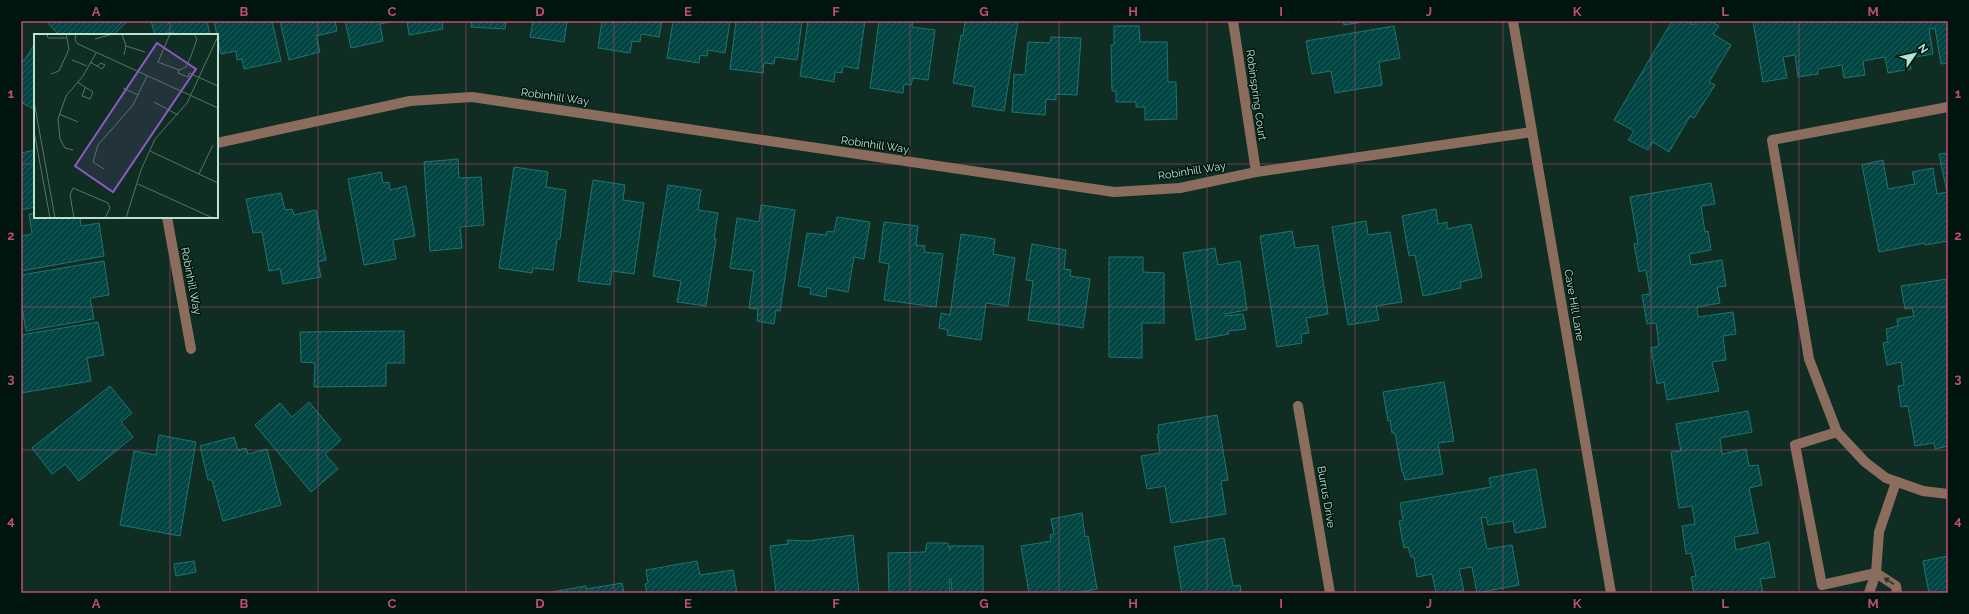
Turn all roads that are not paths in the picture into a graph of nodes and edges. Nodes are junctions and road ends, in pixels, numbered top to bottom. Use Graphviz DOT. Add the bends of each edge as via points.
graph roads {
  1 [pos="1233,21"];
  2 [pos="1513,21"];
  3 [pos="1948,107"];
  4 [pos="1532,132"];
  5 [pos="218,143"];
  6 [pos="1256,172"];
  7 [pos="167,218"];
  8 [pos="191,349"];
  9 [pos="1298,406"];
  10 [pos="1837,432"];
  11 [pos="1896,482"];
  12 [pos="1948,494"];
  13 [pos="1876,573"];
  14 [pos="1330,593"];
  15 [pos="1611,593"];
  16 [pos="1869,593"];
  17 [pos="1897,593"];
  1 -- 6 [label="street, Robinspring Court"];
  2 -- 4 [label="street, Cave Hill Lane"];
  3 -- 10 [label="street" via="1772,140 1809,359"];
  4 -- 6 [label="street, Robinhill Way"];
  4 -- 15 [label="street, Cave Hill Lane"];
  5 -- 6 [label="street, Robinhill Way" via="410,101 472,97 1114,192 1180,188"];
  7 -- 8 [label="street, Robinhill Way"];
  9 -- 14 [label="street, Burrus Drive"];
  10 -- 11 [label="street" via="1865,462 1886,478"];
  10 -- 13 [label="street" via="1795,445 1822,585"];
  11 -- 12 [label="street" via="1923,491"];
  11 -- 13 [label="street" via="1879,532"];
  13 -- 16 [label="street"];
  17 -- 13 [label="street, one-way" via="1896,586"];
}
